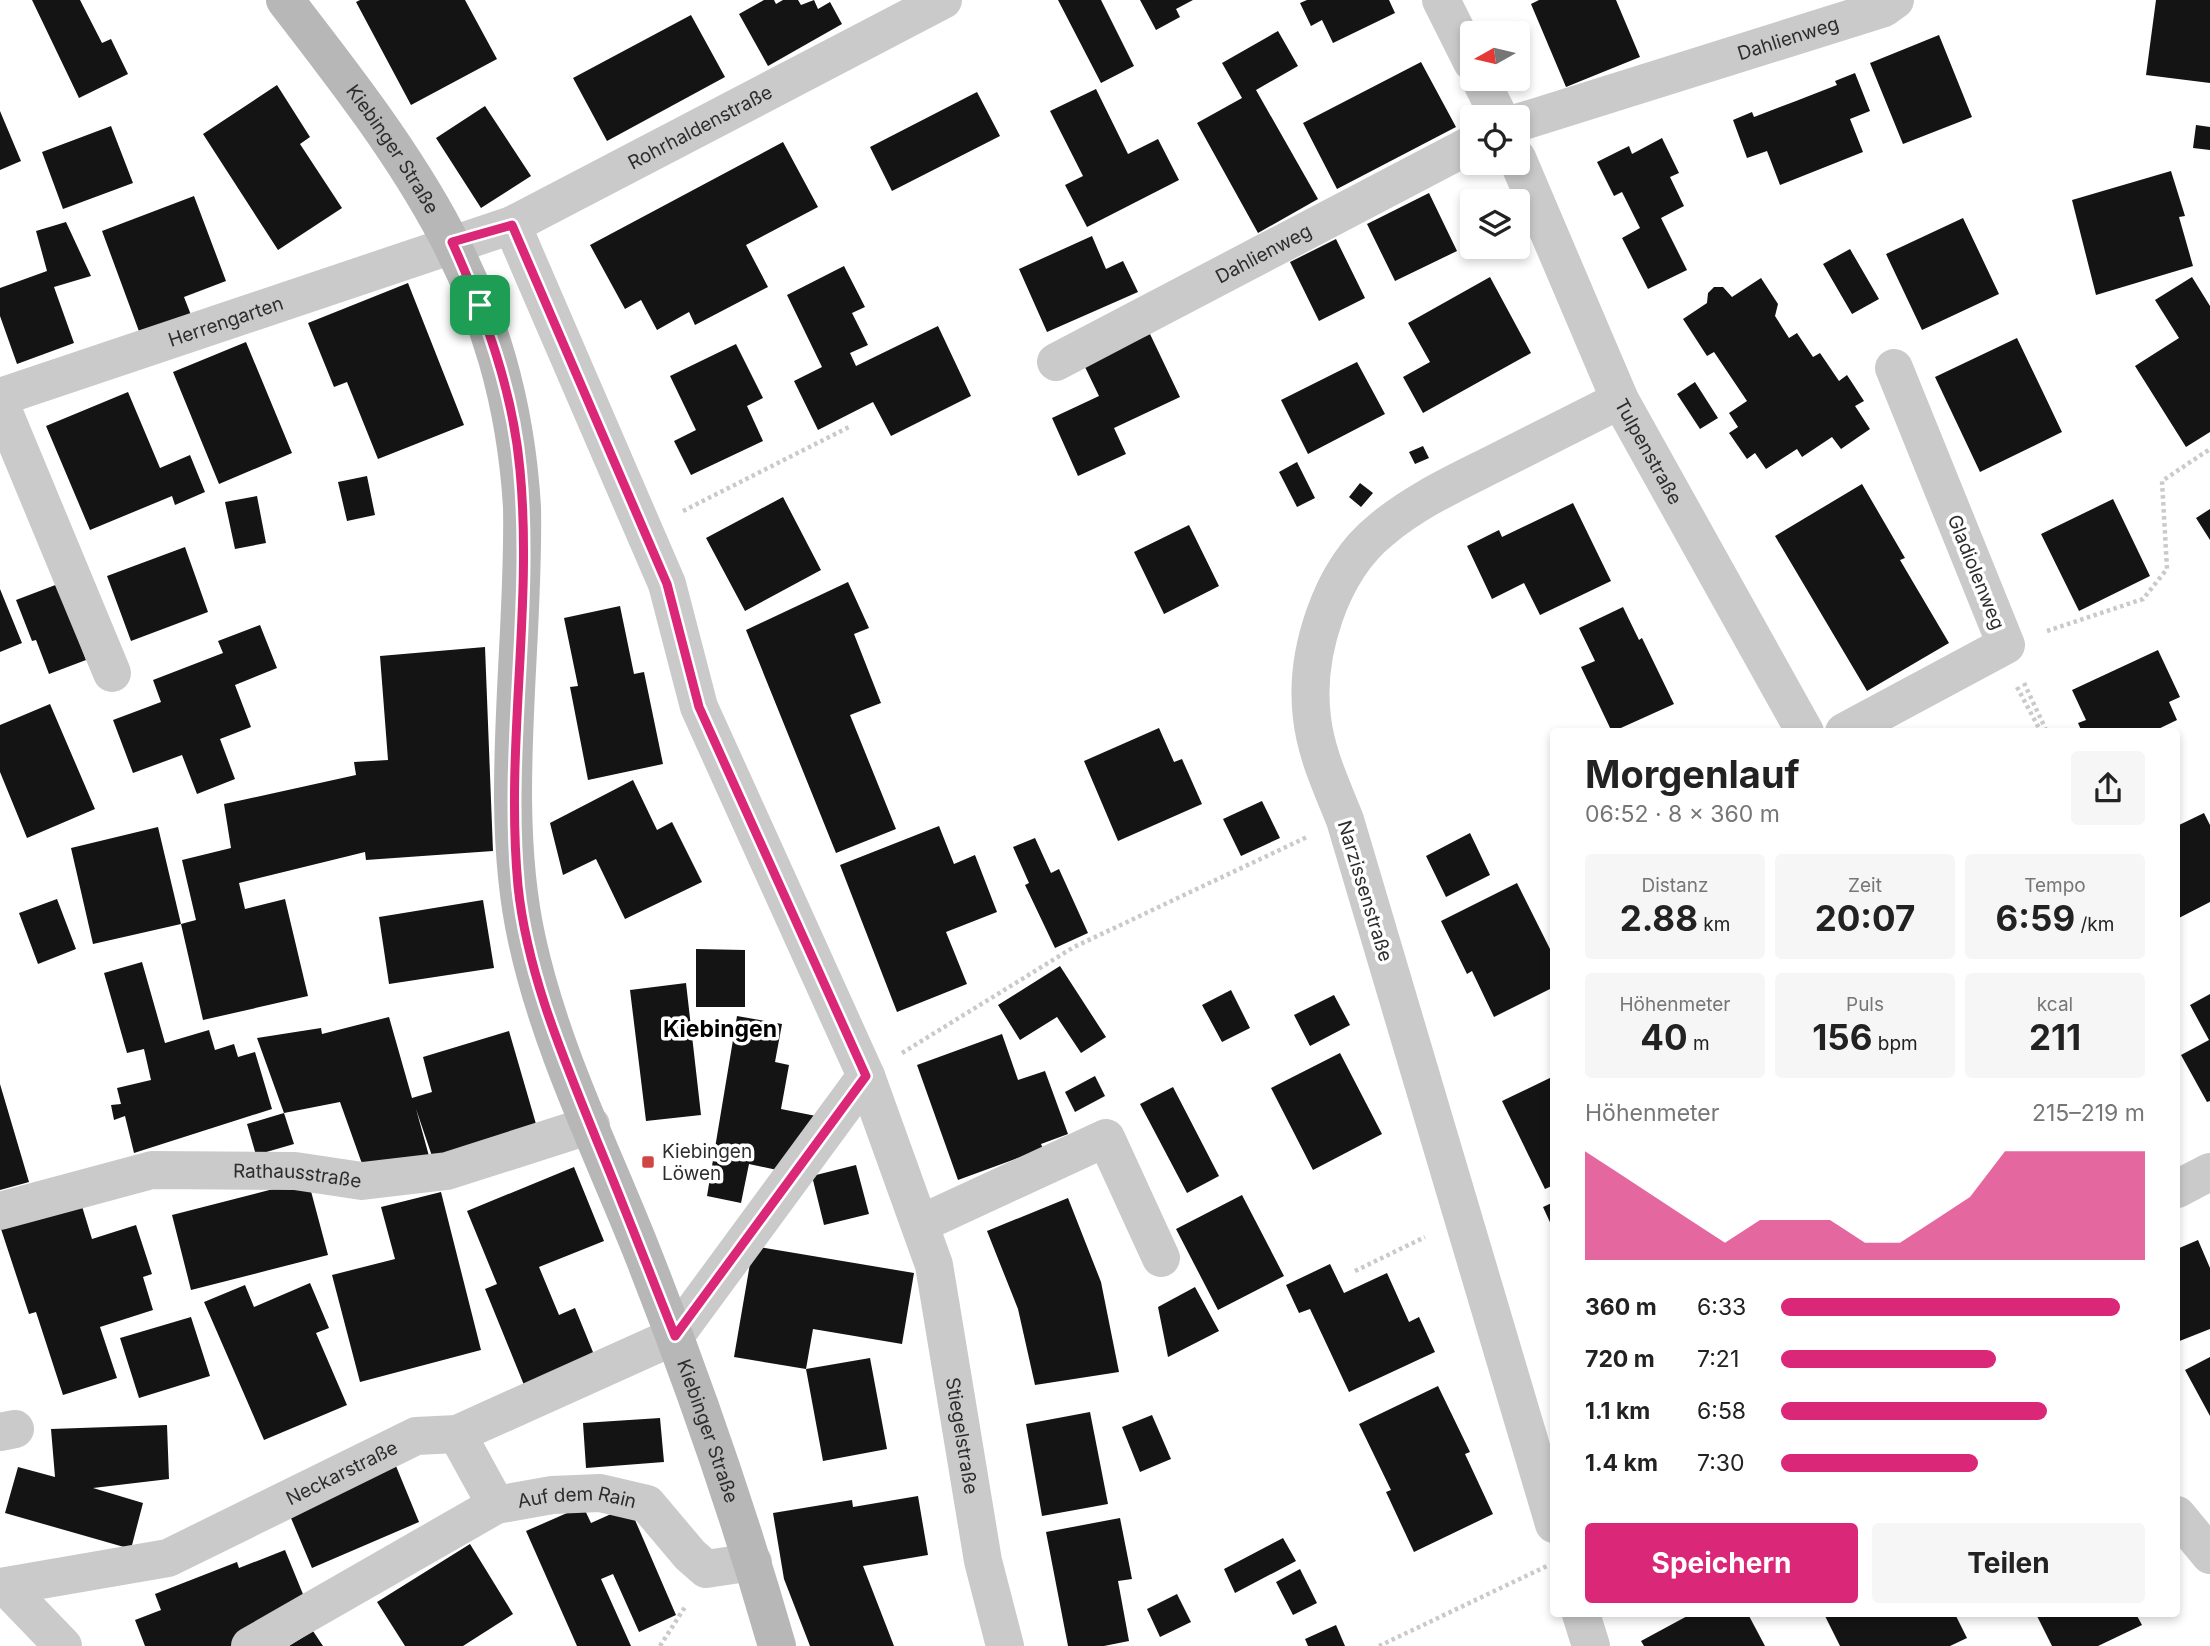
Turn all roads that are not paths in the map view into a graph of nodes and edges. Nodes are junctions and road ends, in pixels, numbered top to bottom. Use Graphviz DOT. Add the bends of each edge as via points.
graph roads {
  1 [pos="285,0"];
  2 [pos="943,0"];
  3 [pos="1441,0"];
  4 [pos="1895,0"];
  5 [pos="1460,38"];
  6 [pos="1530,119"];
  7 [pos="1460,150"];
  8 [pos="1524,175"];
  9 [pos="512,225"];
  10 [pos="452,242"];
  11 [pos="1056,362"];
  12 [pos="1894,368"];
  13 [pos="0,400"];
  14 [pos="1620,400"];
  15 [pos="113,673"];
  16 [pos="1803,728"];
  17 [pos="1851,728"];
  18 [pos="866,1076"];
  19 [pos="591,1125"];
  20 [pos="2210,1171"];
  21 [pos="2180,1187"];
  22 [pos="0,1211"];
  23 [pos="919,1224"];
  24 [pos="1161,1258"];
  25 [pos="675,1336"];
  26 [pos="457,1434"];
  27 [pos="496,1505"];
  28 [pos="1550,1511"];
  29 [pos="2180,1520"];
  30 [pos="2210,1555"];
  31 [pos="753,1562"];
  32 [pos="4,1587"];
  33 [pos="1582,1617"];
  34 [pos="63,1646"];
  35 [pos="250,1646"];
  36 [pos="777,1646"];
  37 [pos="1005,1646"];
  38 [pos="1591,1646"];
  1 -- 10 [label="street, Kiebinger Straße" via="393,141"];
  2 -- 9 [label="street, Rohrhaldenstraße"];
  3 -- 5 [label="street"];
  4 -- 6 [label="street, Dahlienweg" via="1884,8"];
  7 -- 11 [label="street, Dahlienweg"];
  8 -- 14 [label="street, Tulpenstraße"];
  9 -- 10 [label="street, Rohrhaldenstraße"];
  9 -- 18 [label="street, Stiegelstraße" via="667,584 699,707"];
  10 -- 13 [label="street, Herrengarten"];
  10 -- 19 [label="street, Kiebinger Straße" via="498,357 520,468 518,886 527,940 565,1062"];
  12 -- 17 [label="street, Gladiolenweg" via="2006,645"];
  13 -- 15 [label="street, Herrengarten"];
  14 -- 16 [label="street, Tulpenstraße"];
  14 -- 28 [label="street, Narzissenstraße" via="1422,500 1379,531 1350,565 1331,599 1311,683 1317,741 1345,820"];
  18 -- 23 [label="street, Stiegelstraße"];
  18 -- 25 [label="street"];
  19 -- 22 [label="street, Rathausstraße" via="447,1171 362,1181 295,1171 152,1170"];
  19 -- 25 [label="street, Kiebinger Straße"];
  20 -- 21 [label="street"];
  23 -- 24 [label="street" via="1106,1138"];
  23 -- 37 [label="street, Stiegelstraße" via="934,1265 983,1561"];
  25 -- 26 [label="street, Neckarstraße"];
  25 -- 31 [label="street, Kiebinger Straße"];
  26 -- 27 [label="street, Auf dem Rain"];
  26 -- 32 [label="street, Neckarstraße" via="416,1436 168,1558"];
  27 -- 31 [label="street, Auf dem Rain" via="552,1495 600,1493 647,1504 706,1569"];
  27 -- 35 [label="street, Auf dem Rain"];
  29 -- 30 [label="street"];
  31 -- 36 [label="street, Kiebinger Straße"];
  32 -- 34 [label="street"];
  33 -- 38 [label="street"];
}
